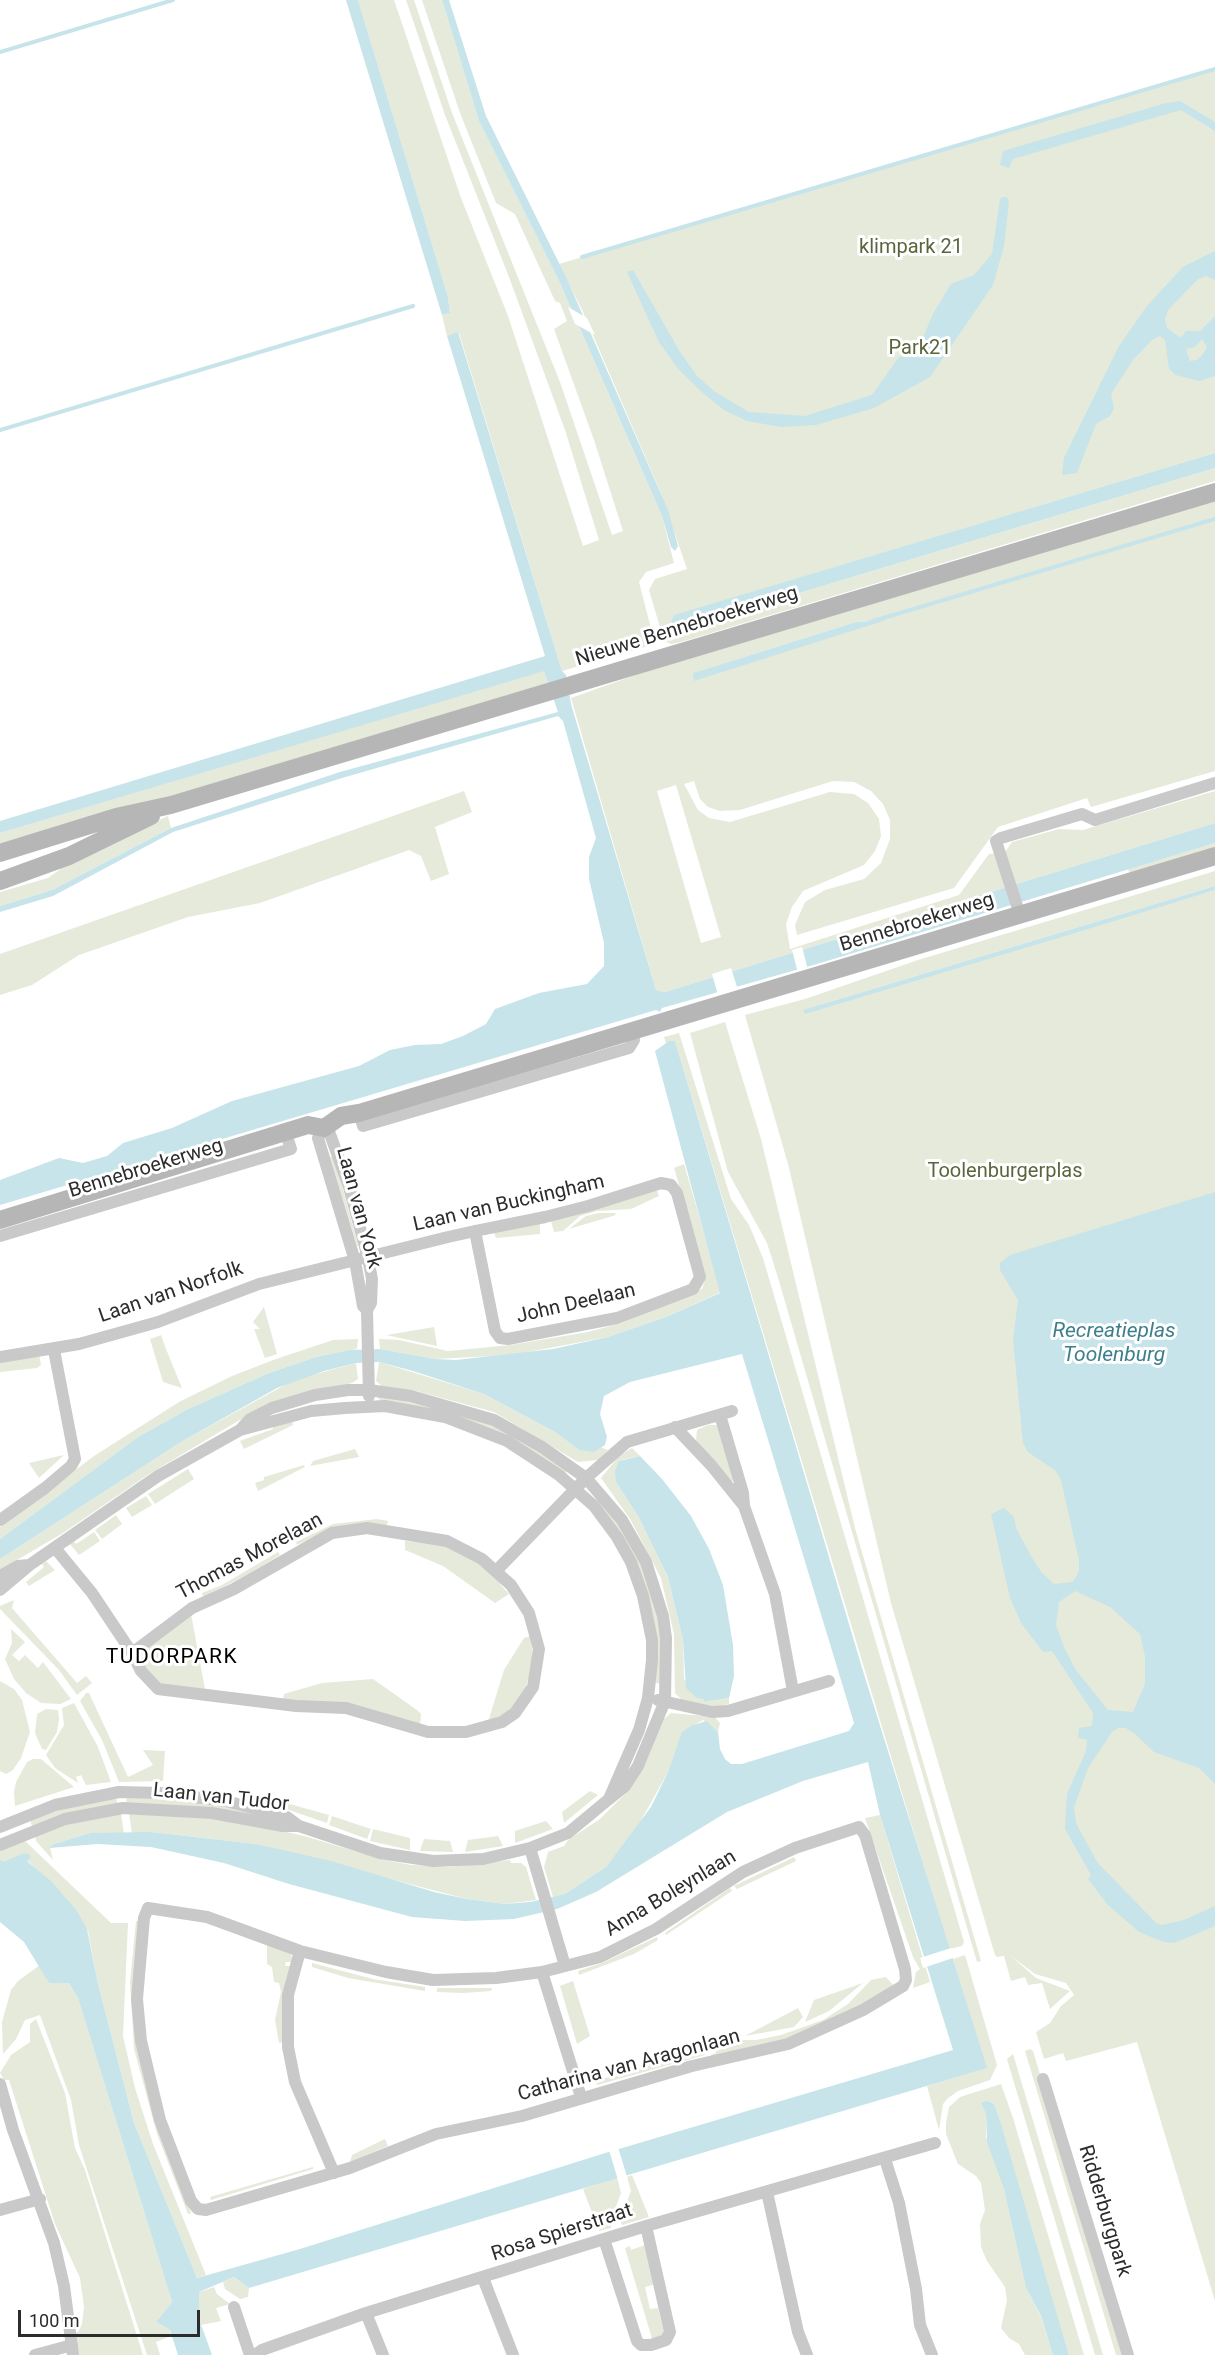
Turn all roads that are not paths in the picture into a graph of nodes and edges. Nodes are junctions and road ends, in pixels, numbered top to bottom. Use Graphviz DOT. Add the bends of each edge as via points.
graph roads {
  1 [pos="1215,492"];
  2 [pos="1215,783"];
  3 [pos="171,805"];
  4 [pos="0,853"];
  5 [pos="1215,856"];
  6 [pos="0,881"];
  7 [pos="1019,911"];
  8 [pos="293,1132"];
  9 [pos="324,1133"];
  10 [pos="671,1185"];
  11 [pos="0,1220"];
  12 [pos="475,1231"];
  13 [pos="0,1236"];
  14 [pos="368,1258"];
  15 [pos="355,1261"];
  16 [pos="367,1310"];
  17 [pos="54,1350"];
  18 [pos="0,1357"];
  19 [pos="369,1390"];
  20 [pos="368,1406"];
  21 [pos="732,1411"];
  22 [pos="720,1415"];
  23 [pos="675,1427"];
  24 [pos="240,1430"];
  25 [pos="586,1478"];
  26 [pos="575,1489"];
  27 [pos="744,1506"];
  28 [pos="0,1520"];
  29 [pos="55,1548"];
  30 [pos="31,1564"];
  31 [pos="497,1570"];
  32 [pos="0,1576"];
  33 [pos="0,1590"];
  34 [pos="132,1653"];
  35 [pos="829,1681"];
  36 [pos="793,1691"];
  37 [pos="648,1698"];
  38 [pos="664,1701"];
  39 [pos="119,1792"];
  40 [pos="609,1799"];
  41 [pos="123,1808"];
  42 [pos="299,1826"];
  43 [pos="0,1827"];
  44 [pos="859,1827"];
  45 [pos="0,1845"];
  46 [pos="530,1848"];
  47 [pos="300,1951"];
  48 [pos="565,1966"];
  49 [pos="542,1972"];
  50 [pos="1044,2079"];
  51 [pos="0,2084"];
  52 [pos="581,2097"];
  53 [pos="935,2143"];
  54 [pos="885,2159"];
  55 [pos="334,2173"];
  56 [pos="767,2192"];
  57 [pos="40,2199"];
  58 [pos="198,2209"];
  59 [pos="0,2210"];
  60 [pos="646,2226"];
  61 [pos="604,2239"];
  62 [pos="483,2278"];
  63 [pos="234,2307"];
  64 [pos="366,2313"];
  65 [pos="72,2350"];
  66 [pos="35,2355"];
  67 [pos="250,2355"];
  68 [pos="255,2355"];
  69 [pos="383,2355"];
  70 [pos="513,2355"];
  71 [pos="807,2355"];
  72 [pos="932,2355"];
  73 [pos="1128,2355"];
  1 -- 3 [label="main road, Nieuwe Bennebroekerweg"];
  2 -- 7 [label="street" via="1095,820 1082,814 1001,837 996,841"];
  3 -- 4 [label="main road, Nieuwe Bennebroekerweg" via="116,817"];
  3 -- 6 [label="main road, Nieuwe Bennebroekerweg" via="69,856"];
  5 -- 7 [label="main road, Bennebroekerweg"];
  7 -- 9 [label="main road, Bennebroekerweg" via="353,1115"];
  8 -- 9 [label="main road"];
  8 -- 11 [label="main road, Bennebroekerweg"];
  8 -- 13 [label="street, Bennebroekerweg" via="291,1149"];
  9 -- 14 [label="street, Laan van York" via="349,1187"];
  9 -- 15 [label="street, Laan van York"];
  10 -- 12 [label="street, Laan van Buckingham" via="661,1183 608,1201"];
  10 -- 12 [label="street, John Deelaan" via="677,1193 700,1271 698,1283 684,1293 617,1318 508,1340 500,1338 495,1331"];
  12 -- 14 [label="street, Laan van Buckingham"];
  14 -- 15 [label="street, Laan van Buckingham"];
  14 -- 16 [label="street, Laan van York" via="372,1279"];
  15 -- 16 [label="street, Laan van York"];
  15 -- 17 [label="street, Laan van Norfolk" via="259,1284 143,1327"];
  16 -- 19 [label="street, Laan van York"];
  17 -- 18 [label="street, Laan van Norfolk"];
  17 -- 28 [label="street" via="75,1459 45,1488"];
  19 -- 20 [label="street"];
  19 -- 24 [label="street, Laan van Tudor" via="295,1400 250,1419"];
  19 -- 25 [label="street, Laan van Tudor" via="446,1404 494,1420"];
  20 -- 24 [label="street, Laan van Tudor" via="311,1412"];
  20 -- 26 [label="street, Laan van Tudor" via="417,1411 464,1422 521,1449"];
  21 -- 22 [label="street"];
  22 -- 23 [label="street"];
  22 -- 27 [label="street"];
  23 -- 25 [label="street" via="627,1442"];
  23 -- 27 [label="street"];
  24 -- 29 [label="street, Laan van Tudor" via="158,1476"];
  25 -- 26 [label="street"];
  25 -- 38 [label="street, Laan van Tudor" via="622,1520 646,1562 656,1590 666,1638"];
  26 -- 31 [label="street"];
  26 -- 37 [label="street, Laan van Tudor" via="594,1506 617,1537 643,1596 652,1640"];
  27 -- 36 [label="street" via="775,1594"];
  29 -- 30 [label="street, Laan van Tudor"];
  29 -- 34 [label="street, Thomas Morelaan"];
  30 -- 32 [label="street, Laan van Tudor"];
  30 -- 33 [label="street, Laan van Tudor"];
  31 -- 34 [label="street, Thomas Morelaan" via="464,1547 447,1541 367,1528 332,1533 234,1590 192,1608"];
  31 -- 34 [label="street, Thomas Morelaan" via="529,1613 539,1649 537,1670 526,1700 515,1713 502,1722 466,1732 414,1730 346,1707 296,1706 158,1689 148,1681"];
  35 -- 36 [label="street"];
  36 -- 38 [label="street" via="728,1711 712,1712"];
  37 -- 38 [label="street"];
  37 -- 40 [label="street, Laan van Tudor" via="630,1756"];
  38 -- 40 [label="street, Laan van Tudor" via="638,1766 625,1786"];
  39 -- 41 [label="street"];
  39 -- 42 [label="street, Laan van Tudor" via="192,1795 226,1801 287,1817"];
  39 -- 43 [label="street, Laan van Tudor" via="55,1805"];
  40 -- 46 [label="street, Laan van Tudor" via="568,1833"];
  41 -- 42 [label="street, Laan van Tudor" via="212,1812"];
  41 -- 45 [label="street, Laan van Tudor" via="66,1819"];
  42 -- 46 [label="street, Laan van Tudor" via="380,1853 433,1861 483,1859"];
  44 -- 48 [label="street, Anna Boleynlaan" via="795,1848 743,1872 630,1944"];
  44 -- 52 [label="street, Catharina van Aragonlaan" via="865,1835 905,1969 903,1986 843,2020 788,2044"];
  46 -- 48 [label="street"];
  47 -- 49 [label="street, Anna Boleynlaan" via="433,1980"];
  47 -- 55 [label="street" via="288,1995 288,2047 295,2082"];
  47 -- 58 [label="street, Anna Boleynlaan" via="207,1917 148,1908 144,1918 137,1999 141,2041 160,2120 191,2201"];
  48 -- 49 [label="street, Anna Boleynlaan"];
  49 -- 52 [label="street"];
  50 -- 73 [label="street, Ridderburgpark"];
  51 -- 57 [label="street"];
  52 -- 55 [label="street, Catharina van Aragonlaan" via="522,2116 436,2134"];
  53 -- 54 [label="street, Rosa Spierstraat"];
  54 -- 56 [label="street, Rosa Spierstraat"];
  54 -- 72 [label="street" via="899,2203 920,2325"];
  55 -- 58 [label="street, Catharina van Aragonlaan" via="206,2210"];
  56 -- 60 [label="street, Rosa Spierstraat"];
  56 -- 71 [label="street" via="798,2332"];
  57 -- 59 [label="street"];
  57 -- 65 [label="street" via="61,2275"];
  60 -- 61 [label="street, Rosa Spierstraat"];
  60 -- 61 [label="street" via="670,2332 666,2340 651,2345 641,2345 637,2340"];
  61 -- 62 [label="street, Rosa Spierstraat"];
  62 -- 64 [label="street, Rosa Spierstraat"];
  62 -- 70 [label="street"];
  63 -- 67 [label="street"];
  64 -- 68 [label="street, Rosa Spierstraat"];
  64 -- 69 [label="street"];
  65 -- 66 [label="street"];
}
